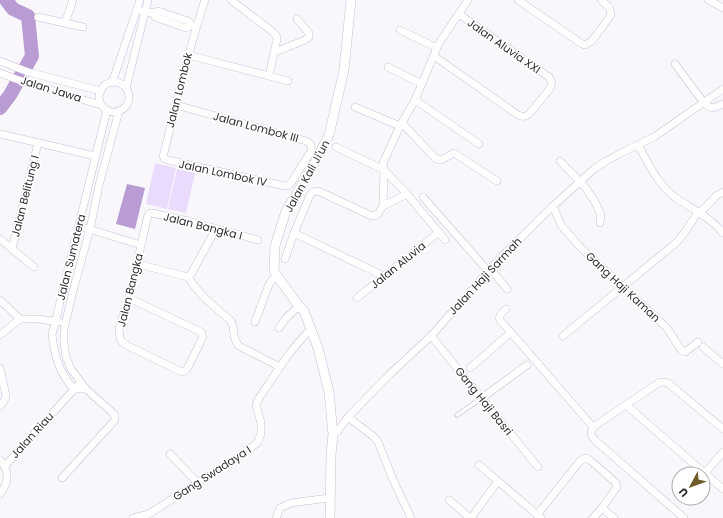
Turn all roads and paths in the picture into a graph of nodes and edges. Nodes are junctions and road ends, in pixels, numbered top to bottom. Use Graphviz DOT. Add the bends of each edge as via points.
graph roads {
  1 [pos="73,0"];
  2 [pos="140,0"];
  3 [pos="148,0"];
  4 [pos="205,0"];
  5 [pos="231,0"];
  6 [pos="351,0"];
  7 [pos="468,0"];
  8 [pos="518,0"];
  9 [pos="601,0"];
  10 [pos="708,0"];
  11 [pos="723,8"];
  12 [pos="136,10"];
  13 [pos="149,12"];
  14 [pos="459,14"];
  15 [pos="38,17"];
  16 [pos="297,19"];
  17 [pos="65,23"];
  18 [pos="194,26"];
  19 [pos="83,27"];
  20 [pos="400,30"];
  21 [pos="275,52"];
  22 [pos="435,52"];
  23 [pos="188,55"];
  24 [pos="0,61"];
  25 [pos="675,64"];
  26 [pos="12,66"];
  27 [pos="388,67"];
  28 [pos="6,75"];
  29 [pos="269,76"];
  30 [pos="288,81"];
  31 [pos="112,83"];
  32 [pos="422,84"];
  33 [pos="126,88"];
  34 [pos="723,89"];
  35 [pos="101,91"];
  36 [pos="415,100"];
  37 [pos="704,103"];
  38 [pos="723,104"];
  39 [pos="176,106"];
  40 [pos="355,107"];
  41 [pos="104,108"];
  42 [pos="119,112"];
  43 [pos="401,124"];
  44 [pos="0,134"];
  45 [pos="38,143"];
  46 [pos="479,144"];
  47 [pos="638,145"];
  48 [pos="336,147"];
  49 [pos="164,153"];
  50 [pos="95,156"];
  51 [pos="560,162"];
  52 [pos="384,170"];
  53 [pos="497,181"];
  54 [pos="580,182"];
  55 [pos="288,186"];
  56 [pos="723,192"];
  57 [pos="407,194"];
  58 [pos="423,197"];
  59 [pos="383,206"];
  60 [pos="553,206"];
  61 [pos="699,212"];
  62 [pos="148,215"];
  63 [pos="600,223"];
  64 [pos="79,226"];
  65 [pos="216,228"];
  66 [pos="90,229"];
  67 [pos="439,232"];
  68 [pos="294,233"];
  69 [pos="723,233"];
  70 [pos="0,239"];
  71 [pos="258,240"];
  72 [pos="446,240"];
  73 [pos="141,245"];
  74 [pos="12,249"];
  75 [pos="285,259"];
  76 [pos="138,264"];
  77 [pos="34,267"];
  78 [pos="489,269"];
  79 [pos="277,276"];
  80 [pos="384,276"];
  81 [pos="188,277"];
  82 [pos="624,287"];
  83 [pos="507,290"];
  84 [pos="130,298"];
  85 [pos="358,298"];
  86 [pos="0,300"];
  87 [pos="299,306"];
  88 [pos="506,309"];
  89 [pos="20,319"];
  90 [pos="55,321"];
  91 [pos="255,322"];
  92 [pos="66,323"];
  93 [pos="279,328"];
  94 [pos="311,329"];
  95 [pos="510,333"];
  96 [pos="0,335"];
  97 [pos="431,336"];
  98 [pos="563,336"];
  99 [pos="723,364"];
  100 [pos="527,365"];
  101 [pos="280,367"];
  102 [pos="0,368"];
  103 [pos="470,368"];
  104 [pos="81,382"];
  105 [pos="74,389"];
  106 [pos="86,389"];
  107 [pos="482,398"];
  108 [pos="626,405"];
  109 [pos="0,406"];
  110 [pos="457,416"];
  111 [pos="348,418"];
  112 [pos="593,427"];
  113 [pos="723,429"];
  114 [pos="332,434"];
  115 [pos="723,452"];
  116 [pos="170,454"];
  117 [pos="2,463"];
  118 [pos="479,465"];
  119 [pos="697,466"];
  120 [pos="711,466"];
  121 [pos="538,467"];
  122 [pos="62,478"];
  123 [pos="711,478"];
  124 [pos="498,481"];
  125 [pos="198,482"];
  126 [pos="723,489"];
  127 [pos="0,494"];
  128 [pos="329,498"];
  129 [pos="449,500"];
  130 [pos="602,508"];
  131 [pos="150,516"];
  132 [pos="539,516"];
  133 [pos="133,518"];
  134 [pos="276,518"];
  135 [pos="330,518"];
  136 [pos="412,518"];
  137 [pos="471,518"];
  138 [pos="593,518"];
  139 [pos="614,518"];
  140 [pos="684,518"];
  1 -- 17 [label="street"];
  2 -- 12 [label="street"];
  3 -- 13 [label="street"];
  4 -- 18 [label="street, Jalan Lombok"];
  5 -- 21 [label="street" via="275,34"];
  6 -- 79 [label="street, Jalan Kali Ji'un" via="344,70 329,135 286,211 275,246 274,271"];
  7 -- 14 [label="street"];
  8 -- 9 [label="street" via="585,45 592,41 611,15 609,7"];
  10 -- 11 [label="street"];
  12 -- 13 [label="street"];
  12 -- 31 [label="street"];
  13 -- 18 [label="street" via="186,28"];
  13 -- 33 [label="street"];
  14 -- 22 [label="street"];
  14 -- 22 [label="street, Jalan Aluvia XXI" via="549,77 552,83 549,90 533,111 526,116 518,115"];
  15 -- 17 [label="street"];
  16 -- 21 [label="street" via="309,33 309,37"];
  17 -- 19 [label="street"];
  18 -- 23 [label="street, Jalan Lombok"];
  20 -- 22 [label="street"];
  21 -- 29 [label="street"];
  22 -- 32 [label="street"];
  23 -- 29 [label="street"];
  23 -- 39 [label="street, Jalan Lombok"];
  24 -- 26 [label="street, Jalan Jawa"];
  25 -- 37 [label="street"];
  26 -- 28 [label="street"];
  26 -- 35 [label="street, Jalan Jawa"];
  27 -- 32 [label="street"];
  28 -- 41 [label="street, Jalan Jawa"];
  29 -- 30 [label="street"];
  31 -- 33 [label="street"];
  31 -- 35 [label="street" via="105,85"];
  32 -- 36 [label="street"];
  33 -- 42 [label="street" via="129,95 128,104"];
  34 -- 37 [label="street, Jalan Haji Sarmah"];
  35 -- 41 [label="street" via="99,98"];
  36 -- 43 [label="street"];
  36 -- 46 [label="street"];
  37 -- 38 [label="street" via="711,108"];
  37 -- 47 [label="street, Jalan Haji Sarmah" via="654,138"];
  39 -- 49 [label="street, Jalan Lombok"];
  39 -- 55 [label="street, Jalan Lombok III" via="309,143 311,151"];
  40 -- 43 [label="street"];
  41 -- 42 [label="street" via="111,112"];
  41 -- 50 [label="street, Jalan Sumatera"];
  42 -- 66 [label="street, Jalan Sumatera"];
  43 -- 52 [label="street" via="383,163"];
  43 -- 53 [label="street" via="436,159 441,160 454,153"];
  44 -- 45 [label="street"];
  45 -- 50 [label="street"];
  45 -- 74 [label="street, Jalan Belitung I"];
  47 -- 54 [label="street, Jalan Haji Sarmah" via="606,161"];
  47 -- 61 [label="street" via="665,188"];
  48 -- 52 [label="street"];
  49 -- 55 [label="street, Jalan Lombok IV" via="168,160"];
  50 -- 64 [label="street, Jalan Sumatera"];
  51 -- 54 [label="street"];
  52 -- 57 [label="street"];
  52 -- 59 [label="street"];
  54 -- 60 [label="street, Jalan Haji Sarmah"];
  54 -- 63 [label="street" via="595,202 601,215"];
  56 -- 61 [label="street"];
  57 -- 59 [label="street"];
  57 -- 67 [label="street"];
  58 -- 78 [label="street"];
  59 -- 68 [label="street" via="374,216 316,191 310,195"];
  60 -- 78 [label="street, Jalan Haji Sarmah"];
  60 -- 82 [label="street, Gang Haji Kaman" via="561,225 574,240"];
  61 -- 69 [label="street" via="717,225"];
  61 -- 82 [label="street" via="677,242"];
  62 -- 65 [label="street, Jalan Bangka I" via="152,213"];
  62 -- 73 [label="street, Jalan Bangka"];
  64 -- 66 [label="street, Jalan Bangka"];
  64 -- 90 [label="street, Jalan Sumatera"];
  65 -- 71 [label="street, Jalan Bangka I"];
  65 -- 81 [label="street"];
  66 -- 73 [label="street, Jalan Bangka"];
  66 -- 92 [label="street, Jalan Sumatera"];
  67 -- 72 [label="street"];
  67 -- 80 [label="street, Jalan Aluvia"];
  68 -- 75 [label="street"];
  68 -- 80 [label="street"];
  70 -- 74 [label="street"];
  73 -- 76 [label="street, Jalan Bangka"];
  74 -- 77 [label="street"];
  76 -- 81 [label="street"];
  76 -- 84 [label="street, Jalan Bangka"];
  78 -- 83 [label="street"];
  78 -- 97 [label="street, Jalan Haji Sarmah"];
  79 -- 87 [label="street, Jalan Kali Ji'un"];
  79 -- 91 [label="street" via="268,287"];
  80 -- 85 [label="street, Jalan Aluvia"];
  81 -- 101 [label="street" via="214,307 231,321 233,336 239,346"];
  82 -- 98 [label="street"];
  82 -- 99 [label="street, Gang Haji Kaman" via="667,328 681,350 685,352 701,345"];
  84 -- 84 [label="street, Jalan Bangka" via="203,334 184,372 122,342 119,328"];
  86 -- 89 [label="street"];
  87 -- 93 [label="street"];
  87 -- 94 [label="street, Jalan Kali Ji'un" via="304,311"];
  88 -- 95 [label="street" via="499,318"];
  89 -- 90 [label="street" via="38,318"];
  89 -- 96 [label="street"];
  90 -- 92 [label="street"];
  90 -- 105 [label="street, Jalan Sumatera" via="52,335 57,362 62,374"];
  92 -- 104 [label="street, Jalan Sumatera" via="66,357"];
  94 -- 101 [label="street, Gang Swadaya I" via="301,338"];
  94 -- 114 [label="street, Jalan Kali Ji'un" via="329,392"];
  95 -- 103 [label="street"];
  95 -- 112 [label="street"];
  97 -- 107 [label="street, Gang Haji Basri"];
  97 -- 111 [label="street, Jalan Haji Sarmah"];
  100 -- 107 [label="street"];
  101 -- 125 [label="street, Gang Swadaya I" via="256,406 261,423 257,443"];
  102 -- 109 [label="street" via="6,396"];
  104 -- 105 [label="street, Jalan Riau"];
  104 -- 106 [label="street, Jalan Sumatera"];
  105 -- 106 [label="street"];
  105 -- 117 [label="street, Jalan Riau"];
  106 -- 122 [label="street, Jalan Sumatera" via="116,418"];
  107 -- 110 [label="lane"];
  107 -- 121 [label="street, Gang Haji Basri"];
  108 -- 112 [label="street"];
  108 -- 113 [label="street" via="660,382 666,382"];
  108 -- 119 [label="street"];
  111 -- 114 [label="street, Jalan Haji Sarmah" via="337,432"];
  111 -- 136 [label="street" via="378,442"];
  112 -- 140 [label="street" via="590,433 597,442"];
  114 -- 128 [label="street"];
  115 -- 120 [label="street"];
  116 -- 125 [label="street"];
  117 -- 127 [label="street, Jalan Riau" via="8,479"];
  118 -- 124 [label="street"];
  123 -- 126 [label="street"];
  124 -- 132 [label="street"];
  124 -- 137 [label="street"];
  125 -- 131 [label="street, Gang Swadaya I"];
  128 -- 134 [label="street" via="291,503 280,508"];
  128 -- 135 [label="street"];
  129 -- 137 [label="street"];
  130 -- 132 [label="street" via="617,488 616,485 588,459 584,459"];
  130 -- 138 [label="street"];
  130 -- 139 [label="street"];
  131 -- 133 [label="street, Gang Swadaya I"];
}
